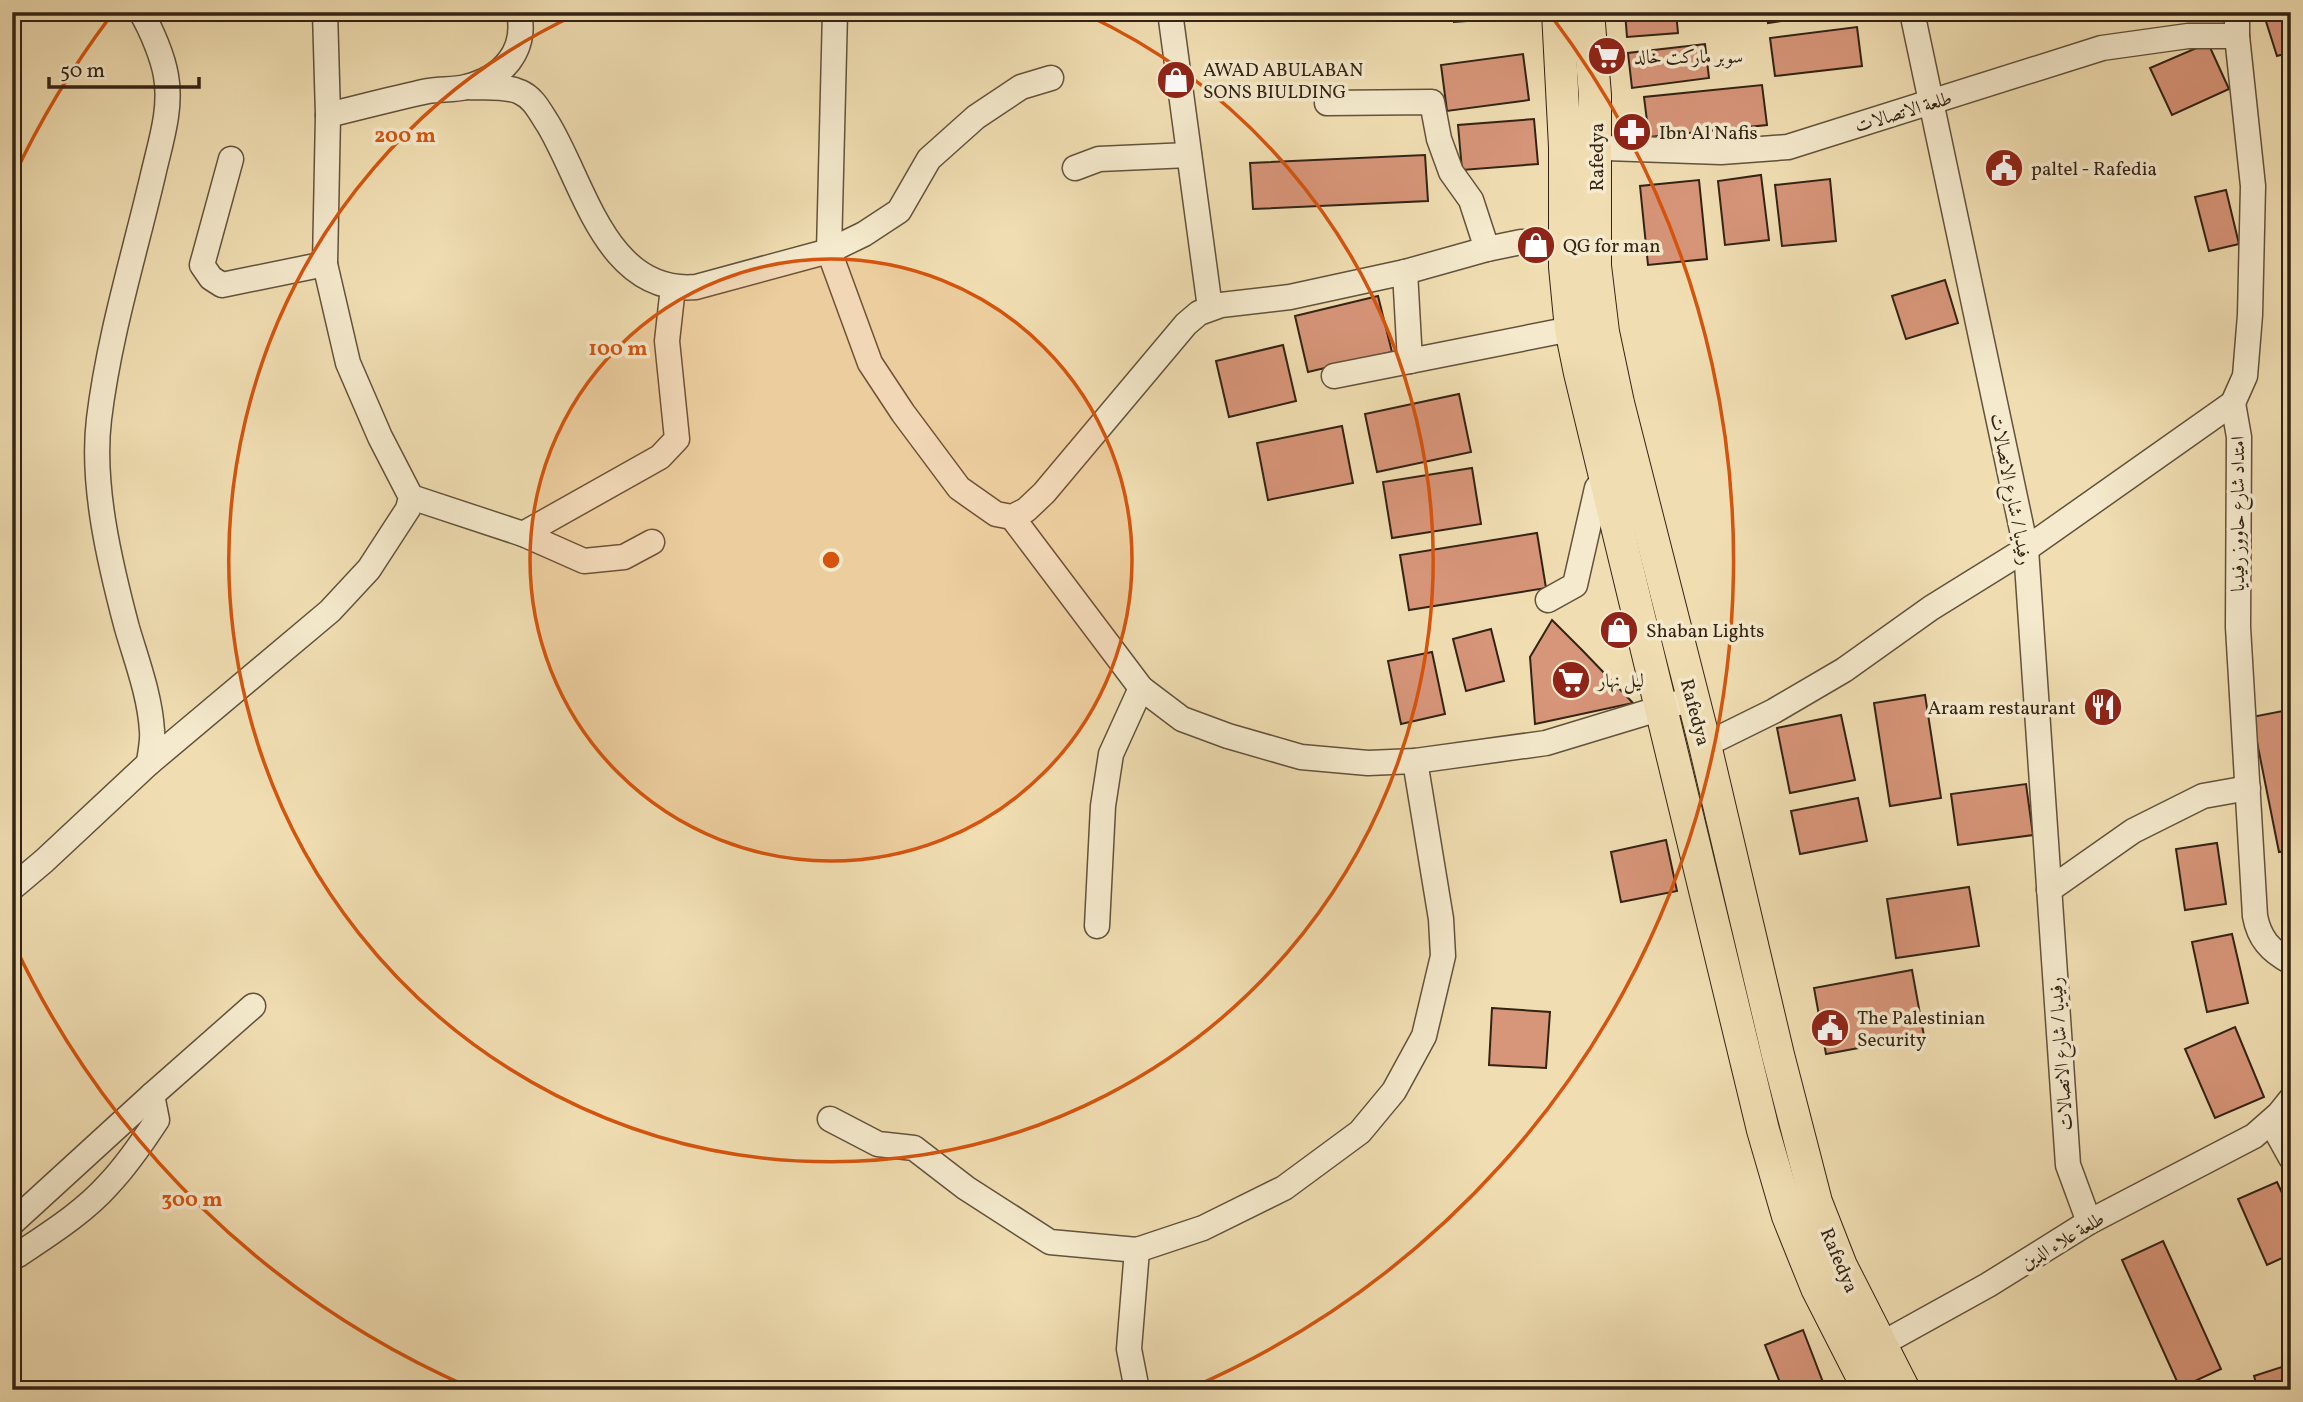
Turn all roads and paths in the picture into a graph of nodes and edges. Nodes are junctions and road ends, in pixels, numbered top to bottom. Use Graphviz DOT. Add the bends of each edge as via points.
graph roads {
  1 [pos="141,12"];
  2 [pos="325,12"];
  3 [pos="519,12"];
  4 [pos="835,12"];
  5 [pos="1170,12"];
  6 [pos="1558,12"];
  7 [pos="1588,12"];
  8 [pos="1912,12"];
  9 [pos="2237,24"];
  10 [pos="1051,78"];
  11 [pos="467,87"];
  12 [pos="1931,102"];
  13 [pos="1328,103"];
  14 [pos="328,115"];
  15 [pos="1565,147"];
  16 [pos="1597,149"];
  17 [pos="1189,155"];
  18 [pos="231,159"];
  19 [pos="1075,168"];
  20 [pos="1580,243"];
  21 [pos="1487,249"];
  22 [pos="829,251"];
  23 [pos="325,264"];
  24 [pos="1405,272"];
  25 [pos="673,287"];
  26 [pos="1210,307"];
  27 [pos="1571,330"];
  28 [pos="1410,361"];
  29 [pos="1334,376"];
  30 [pos="2233,403"];
  31 [pos="1605,479"];
  32 [pos="411,498"];
  33 [pos="1013,517"];
  34 [pos="523,534"];
  35 [pos="652,542"];
  36 [pos="2026,549"];
  37 [pos="1548,600"];
  38 [pos="1140,688"];
  39 [pos="1692,698"];
  40 [pos="1662,708"];
  41 [pos="1704,745"];
  42 [pos="1415,761"];
  43 [pos="149,763"];
  44 [pos="2248,788"];
  45 [pos="12,888"];
  46 [pos="2049,890"];
  47 [pos="1097,926"];
  48 [pos="2291,962"];
  49 [pos="253,1006"];
  50 [pos="152,1095"];
  51 [pos="2291,1099"];
  52 [pos="830,1119"];
  53 [pos="2271,1122"];
  54 [pos="2291,1158"];
  55 [pos="2089,1222"];
  56 [pos="12,1223"];
  57 [pos="1137,1250"];
  58 [pos="18,1255"];
  59 [pos="1866,1352"];
  60 [pos="1137,1390"];
  61 [pos="1869,1390"];
  62 [pos="1904,1390"];
  1 -- 43 [label="street" via="166,76 167,112 103,389 98,460 111,566 149,704"];
  2 -- 14 [label="street"];
  3 -- 11 [label="street" via="522,34 516,54 495,73"];
  4 -- 22 [label="street"];
  5 -- 17 [label="street"];
  6 -- 15 [label="main road, Rafedya"];
  7 -- 16 [label="main road, Rafedya"];
  8 -- 12 [label="street, رفيديا / شارع الاتصالات"];
  9 -- 12 [label="street, طلعة الاتصالات" via="2188,37 2102,48"];
  9 -- 30 [label="street" via="2253,186 2245,376"];
  10 -- 22 [label="street" via="1021,87 976,117 929,159 899,211"];
  11 -- 14 [label="street" via="431,90"];
  11 -- 25 [label="street" via="510,89 532,100 556,138 587,206 618,253 638,271"];
  12 -- 16 [label="street, طلعة الاتصالات" via="1788,147 1721,152"];
  12 -- 36 [label="street, رفيديا / شارع الاتصالات"];
  13 -- 21 [label="street" via="1432,102 1451,172 1471,200"];
  14 -- 23 [label="street"];
  15 -- 16 [label="street, طلعة الاتصالات"];
  15 -- 20 [label="main road, Rafedya"];
  16 -- 20 [label="main road, Rafedya"];
  17 -- 19 [label="street" via="1100,159"];
  17 -- 26 [label="street"];
  18 -- 23 [label="street" via="202,265 211,278 222,285"];
  20 -- 21 [label="street" via="1521,242"];
  20 -- 27 [label="main road, Rafedya" via="1565,267"];
  20 -- 39 [label="main road, Rafedya" via="1595,266 1618,403"];
  21 -- 24 [label="street"];
  22 -- 25 [label="street" via="696,287"];
  22 -- 33 [label="street" via="870,363 903,413 959,488 996,514"];
  23 -- 32 [label="street" via="348,363"];
  24 -- 26 [label="street" via="1290,297"];
  24 -- 28 [label="street"];
  25 -- 34 [label="street" via="667,341 677,439 660,457"];
  26 -- 33 [label="street" via="1186,324 1044,493"];
  27 -- 28 [label="street"];
  27 -- 31 [label="main road, Rafedya"];
  28 -- 29 [label="street"];
  30 -- 36 [label="street"];
  30 -- 44 [label="street, امتداد شارع حاووز رفيديا" via="2239,437 2238,627"];
  31 -- 37 [label="street" via="1597,488 1575,585"];
  31 -- 40 [label="main road, Rafedya"];
  32 -- 34 [label="street"];
  32 -- 43 [label="street" via="369,569 330,611"];
  33 -- 38 [label="street"];
  34 -- 35 [label="street" via="584,561 624,557"];
  36 -- 41 [label="street" via="1844,670"];
  36 -- 46 [label="street, رفيديا / شارع الاتصالات"];
  38 -- 42 [label="street" via="1182,719 1301,757 1368,763"];
  38 -- 47 [label="street" via="1111,754 1103,806"];
  39 -- 40 [label="street"];
  39 -- 41 [label="main road, Rafedya"];
  40 -- 42 [label="street" via="1546,743"];
  40 -- 59 [label="main road, Rafedya" via="1788,1216 1817,1289"];
  41 -- 59 [label="main road, Rafedya" via="1816,1202"];
  42 -- 57 [label="street" via="1443,956 1424,1036 1394,1091 1360,1132 1284,1188 1202,1228"];
  43 -- 45 [label="street"];
  44 -- 46 [label="street" via="2203,796 2133,831"];
  44 -- 48 [label="street, امتداد شارع حاووز رفيديا" via="2257,927 2268,947"];
  46 -- 55 [label="street, رفيديا / شارع الاتصالات" via="2068,1165"];
  49 -- 50 [label="street"];
  50 -- 56 [label="street"];
  50 -- 58 [label="street" via="157,1120 129,1161 60,1226"];
  51 -- 53 [label="street, طلعة علاء الدين"];
  52 -- 57 [label="street" via="878,1144 914,1147 966,1188 1050,1242"];
  53 -- 54 [label="street"];
  53 -- 55 [label="street, طلعة علاء الدين" via="2254,1136"];
  55 -- 59 [label="street, طلعة علاء الدين" via="1988,1285"];
  57 -- 60 [label="street" via="1129,1349"];
  59 -- 61 [label="main road, Rafedya"];
  59 -- 62 [label="main road, Rafedya"];
}
